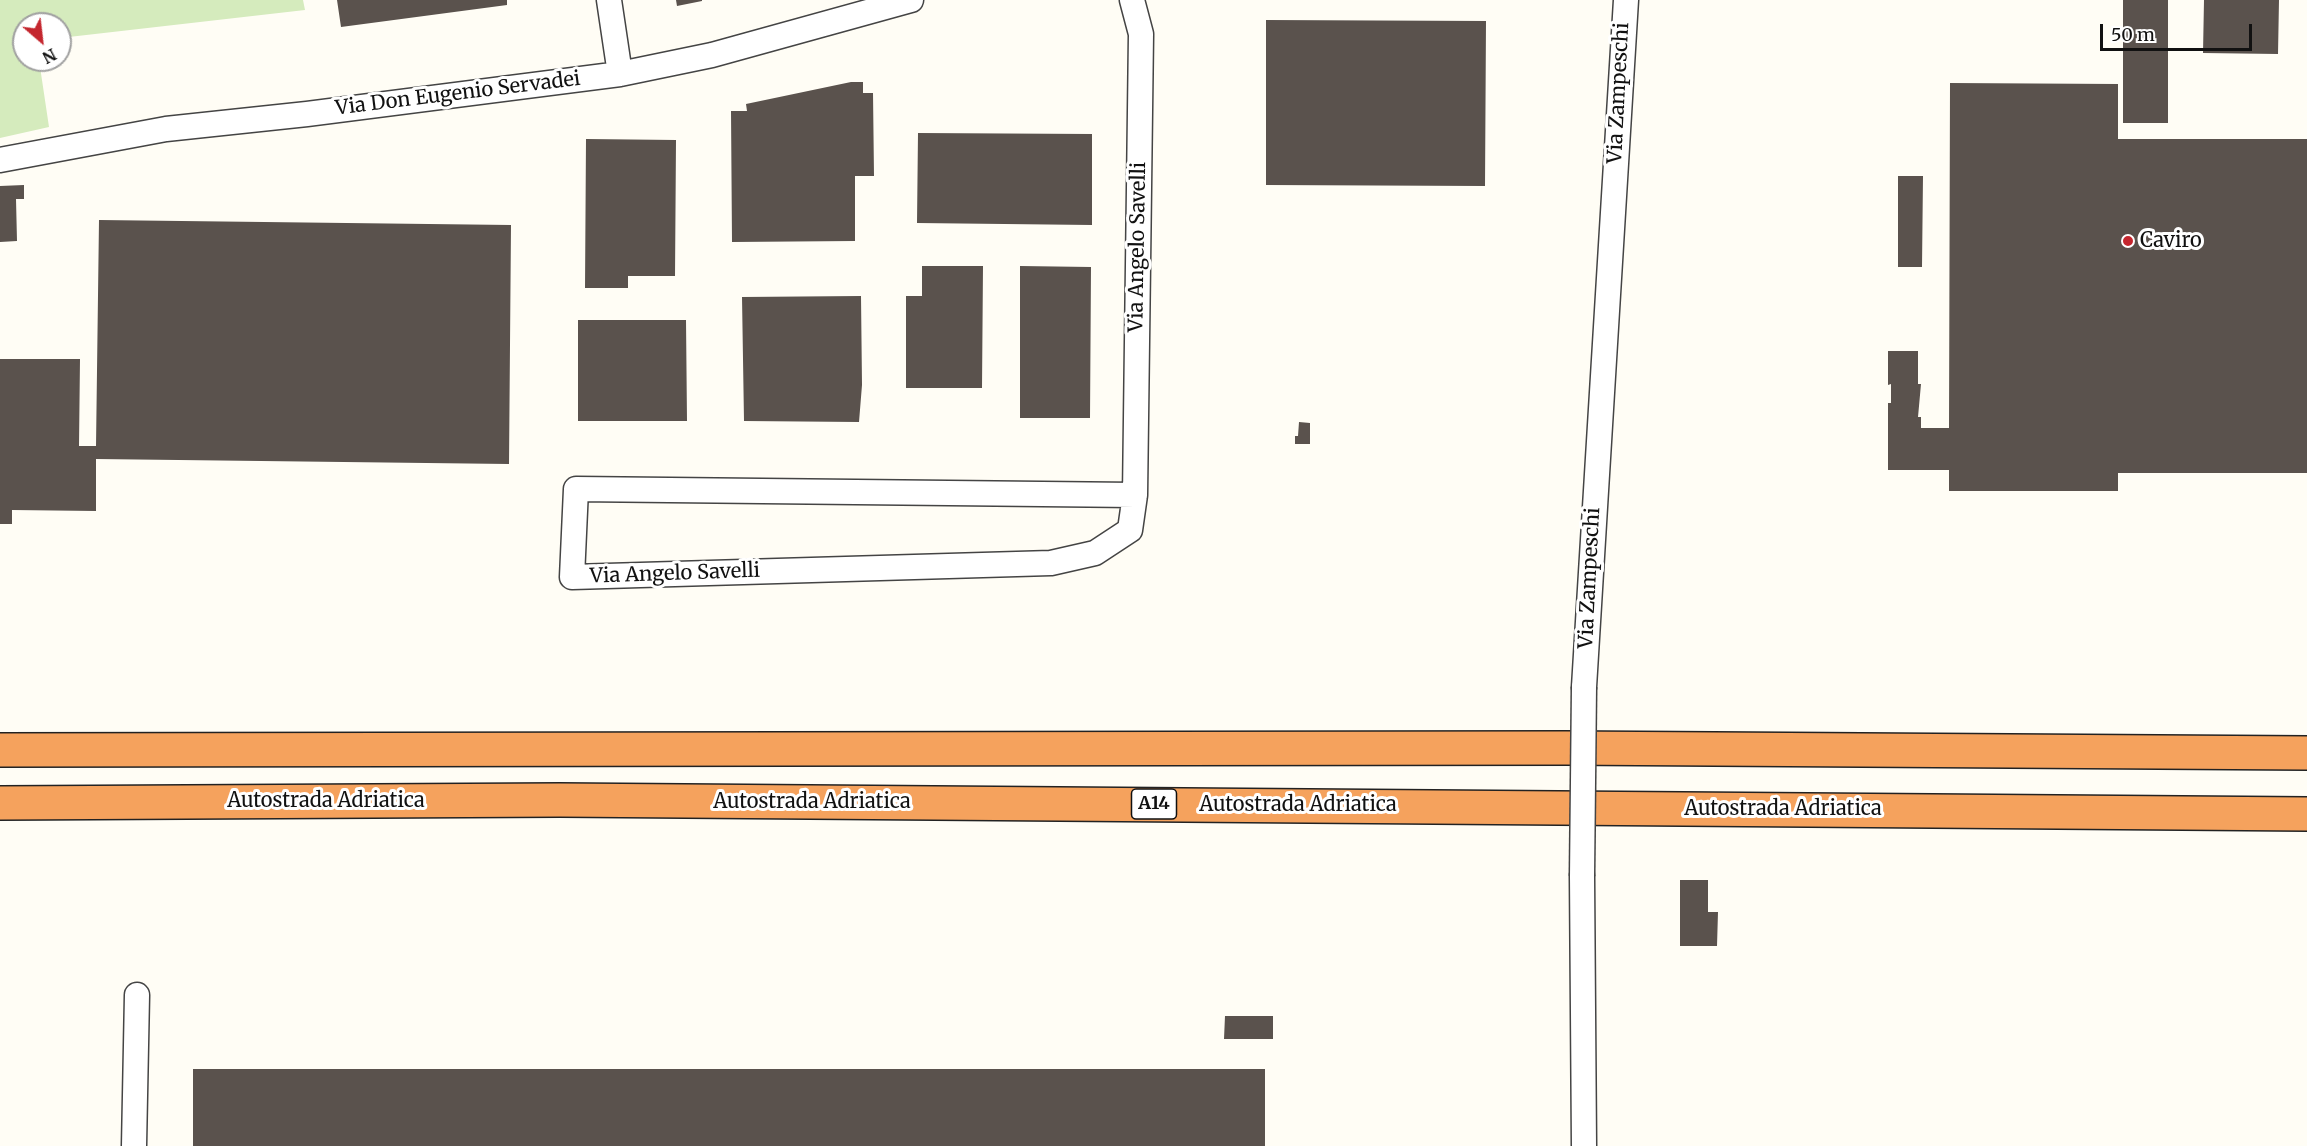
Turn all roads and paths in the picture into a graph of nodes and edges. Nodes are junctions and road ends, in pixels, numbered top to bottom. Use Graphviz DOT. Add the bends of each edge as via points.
graph roads {
  1 [pos="609,0"];
  2 [pos="911,0"];
  3 [pos="1132,0"];
  4 [pos="1624,4"];
  5 [pos="620,74"];
  6 [pos="0,160"];
  7 [pos="1135,495"];
  8 [pos="0,750"];
  9 [pos="2307,753"];
  10 [pos="0,803"];
  11 [pos="2307,814"];
  12 [pos="137,994"];
  13 [pos="134,1146"];
  14 [pos="1584,1146"];
  1 -- 5 [label="street"];
  2 -- 5 [label="street, Via Don Eugenio Servadei" via="712,55"];
  3 -- 7 [label="street, Via Angelo Savelli" via="1141,34"];
  4 -- 14 [label="street, Via Zampeschi, bridge" via="1584,687"];
  5 -- 6 [label="street, Via Don Eugenio Servadei" via="166,129"];
  7 -- 7 [label="street, Via Angelo Savelli" via="576,489 573,577 1052,563 1095,553 1130,530"];
  8 -- 9 [label="highway" via="1565,748"];
  10 -- 11 [label="highway, Autostrada Adriatica / A14" via="560,800"];
  12 -- 13 [label="street"];
}
